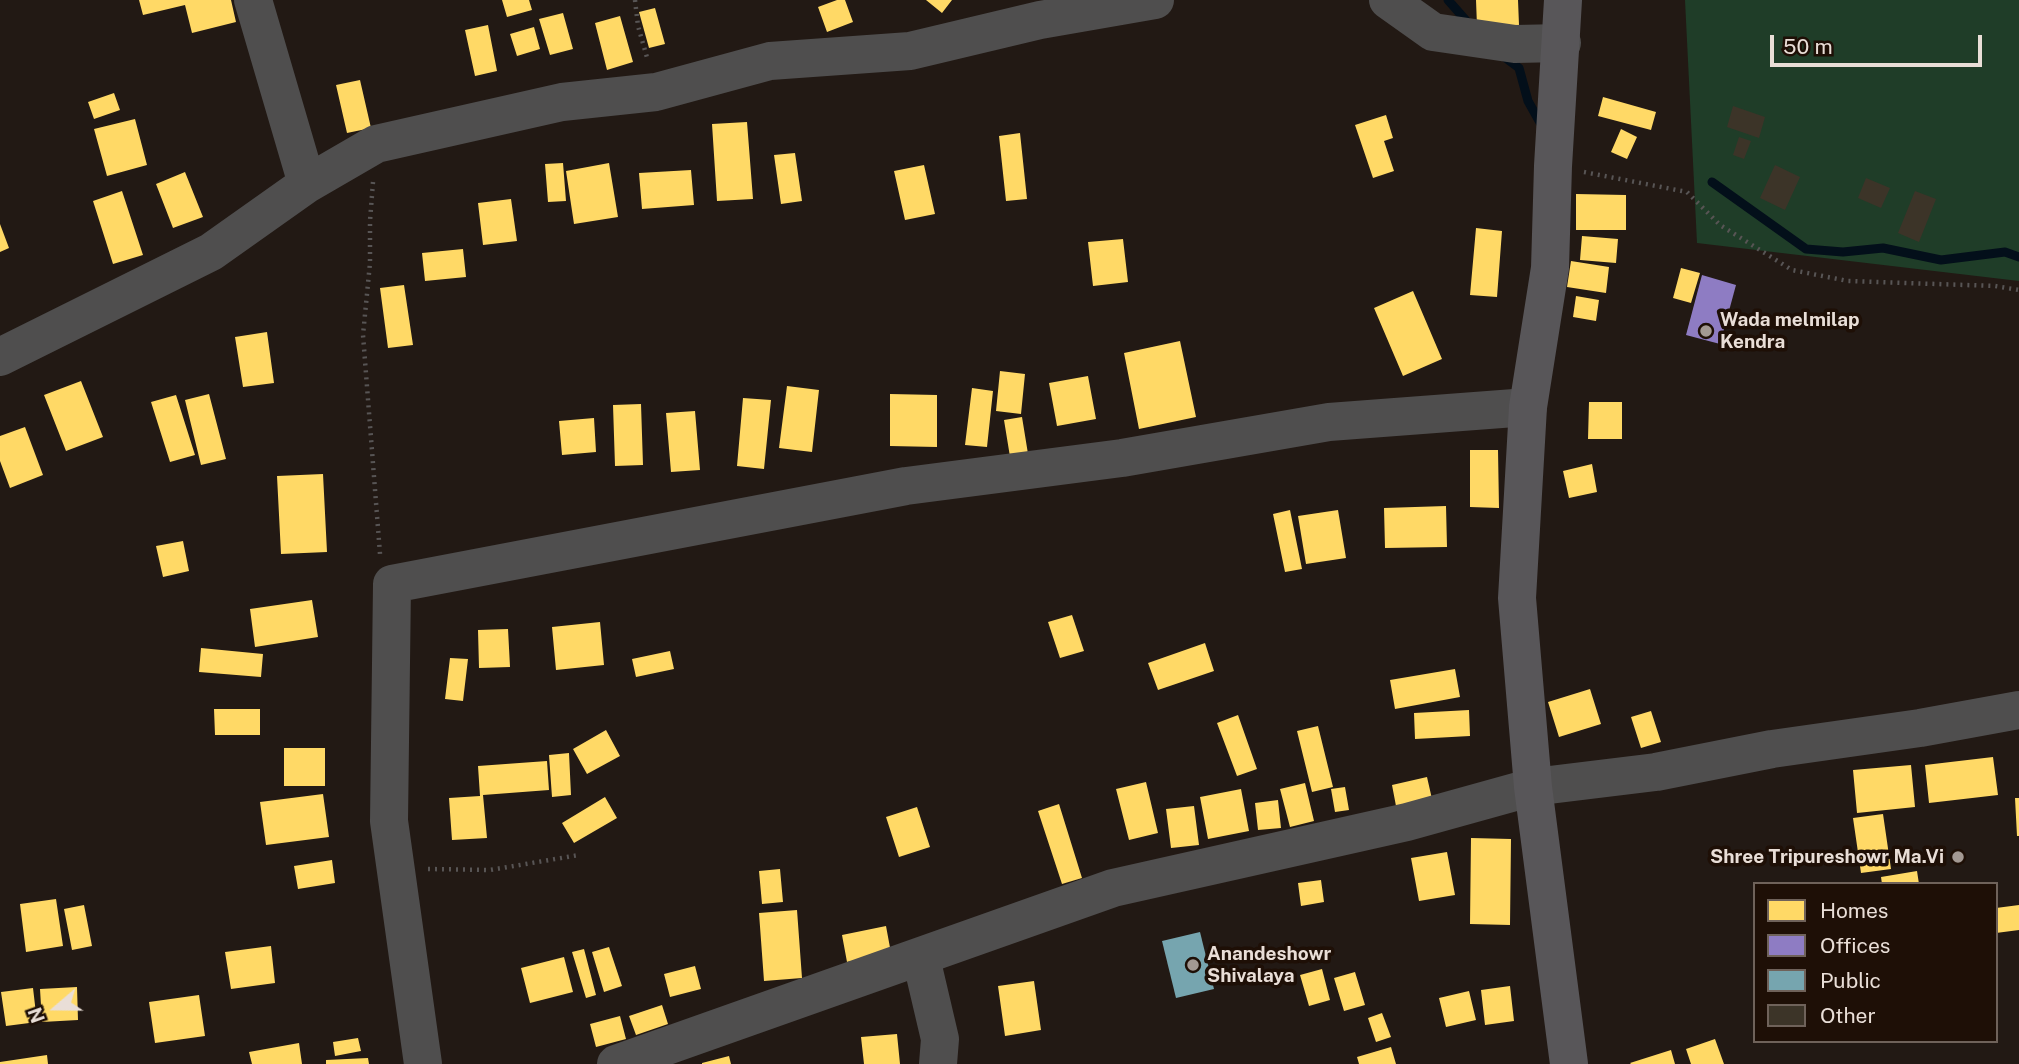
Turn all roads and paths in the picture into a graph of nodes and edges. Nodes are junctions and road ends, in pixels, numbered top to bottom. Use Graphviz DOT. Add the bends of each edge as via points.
graph roads {
  1 [pos="253,0"];
  2 [pos="635,0"];
  3 [pos="1155,0"];
  4 [pos="1388,0"];
  5 [pos="1563,0"];
  6 [pos="1562,43"];
  7 [pos="656,92"];
  8 [pos="376,144"];
  9 [pos="1553,166"];
  10 [pos="307,184"];
  11 [pos="2019,290"];
  12 [pos="0,357"];
  13 [pos="1528,407"];
  14 [pos="392,584"];
  15 [pos="2019,710"];
  16 [pos="1533,787"];
  17 [pos="579,855"];
  18 [pos="396,869"];
  19 [pos="921,958"];
  20 [pos="423,1064"];
  21 [pos="616,1064"];
  22 [pos="938,1064"];
  23 [pos="1569,1064"];
  1 -- 10 [label="street"];
  2 -- 7 [label="path"];
  3 -- 7 [label="street" via="1040,20 910,51 770,61"];
  4 -- 6 [label="street" via="1433,32 1515,44"];
  5 -- 6 [label="main road"];
  6 -- 9 [label="main road"];
  7 -- 8 [label="street" via="562,102"];
  8 -- 10 [label="street"];
  8 -- 14 [label="path" via="363,335 378,549"];
  9 -- 11 [label="path" via="1686,192 1720,225 1792,270 1848,281"];
  9 -- 13 [label="main road" via="1550,268"];
  10 -- 12 [label="street" via="211,252"];
  13 -- 14 [label="street" via="1329,422 1122,458 906,486"];
  13 -- 16 [label="main road" via="1517,598"];
  14 -- 18 [label="street" via="389,821"];
  15 -- 16 [label="street" via="1656,772"];
  16 -- 19 [label="street" via="1407,822 1113,888"];
  16 -- 23 [label="main road"];
  17 -- 18 [label="path" via="490,870"];
  18 -- 20 [label="street"];
  19 -- 21 [label="street"];
  19 -- 22 [label="street" via="940,1039"];
}
